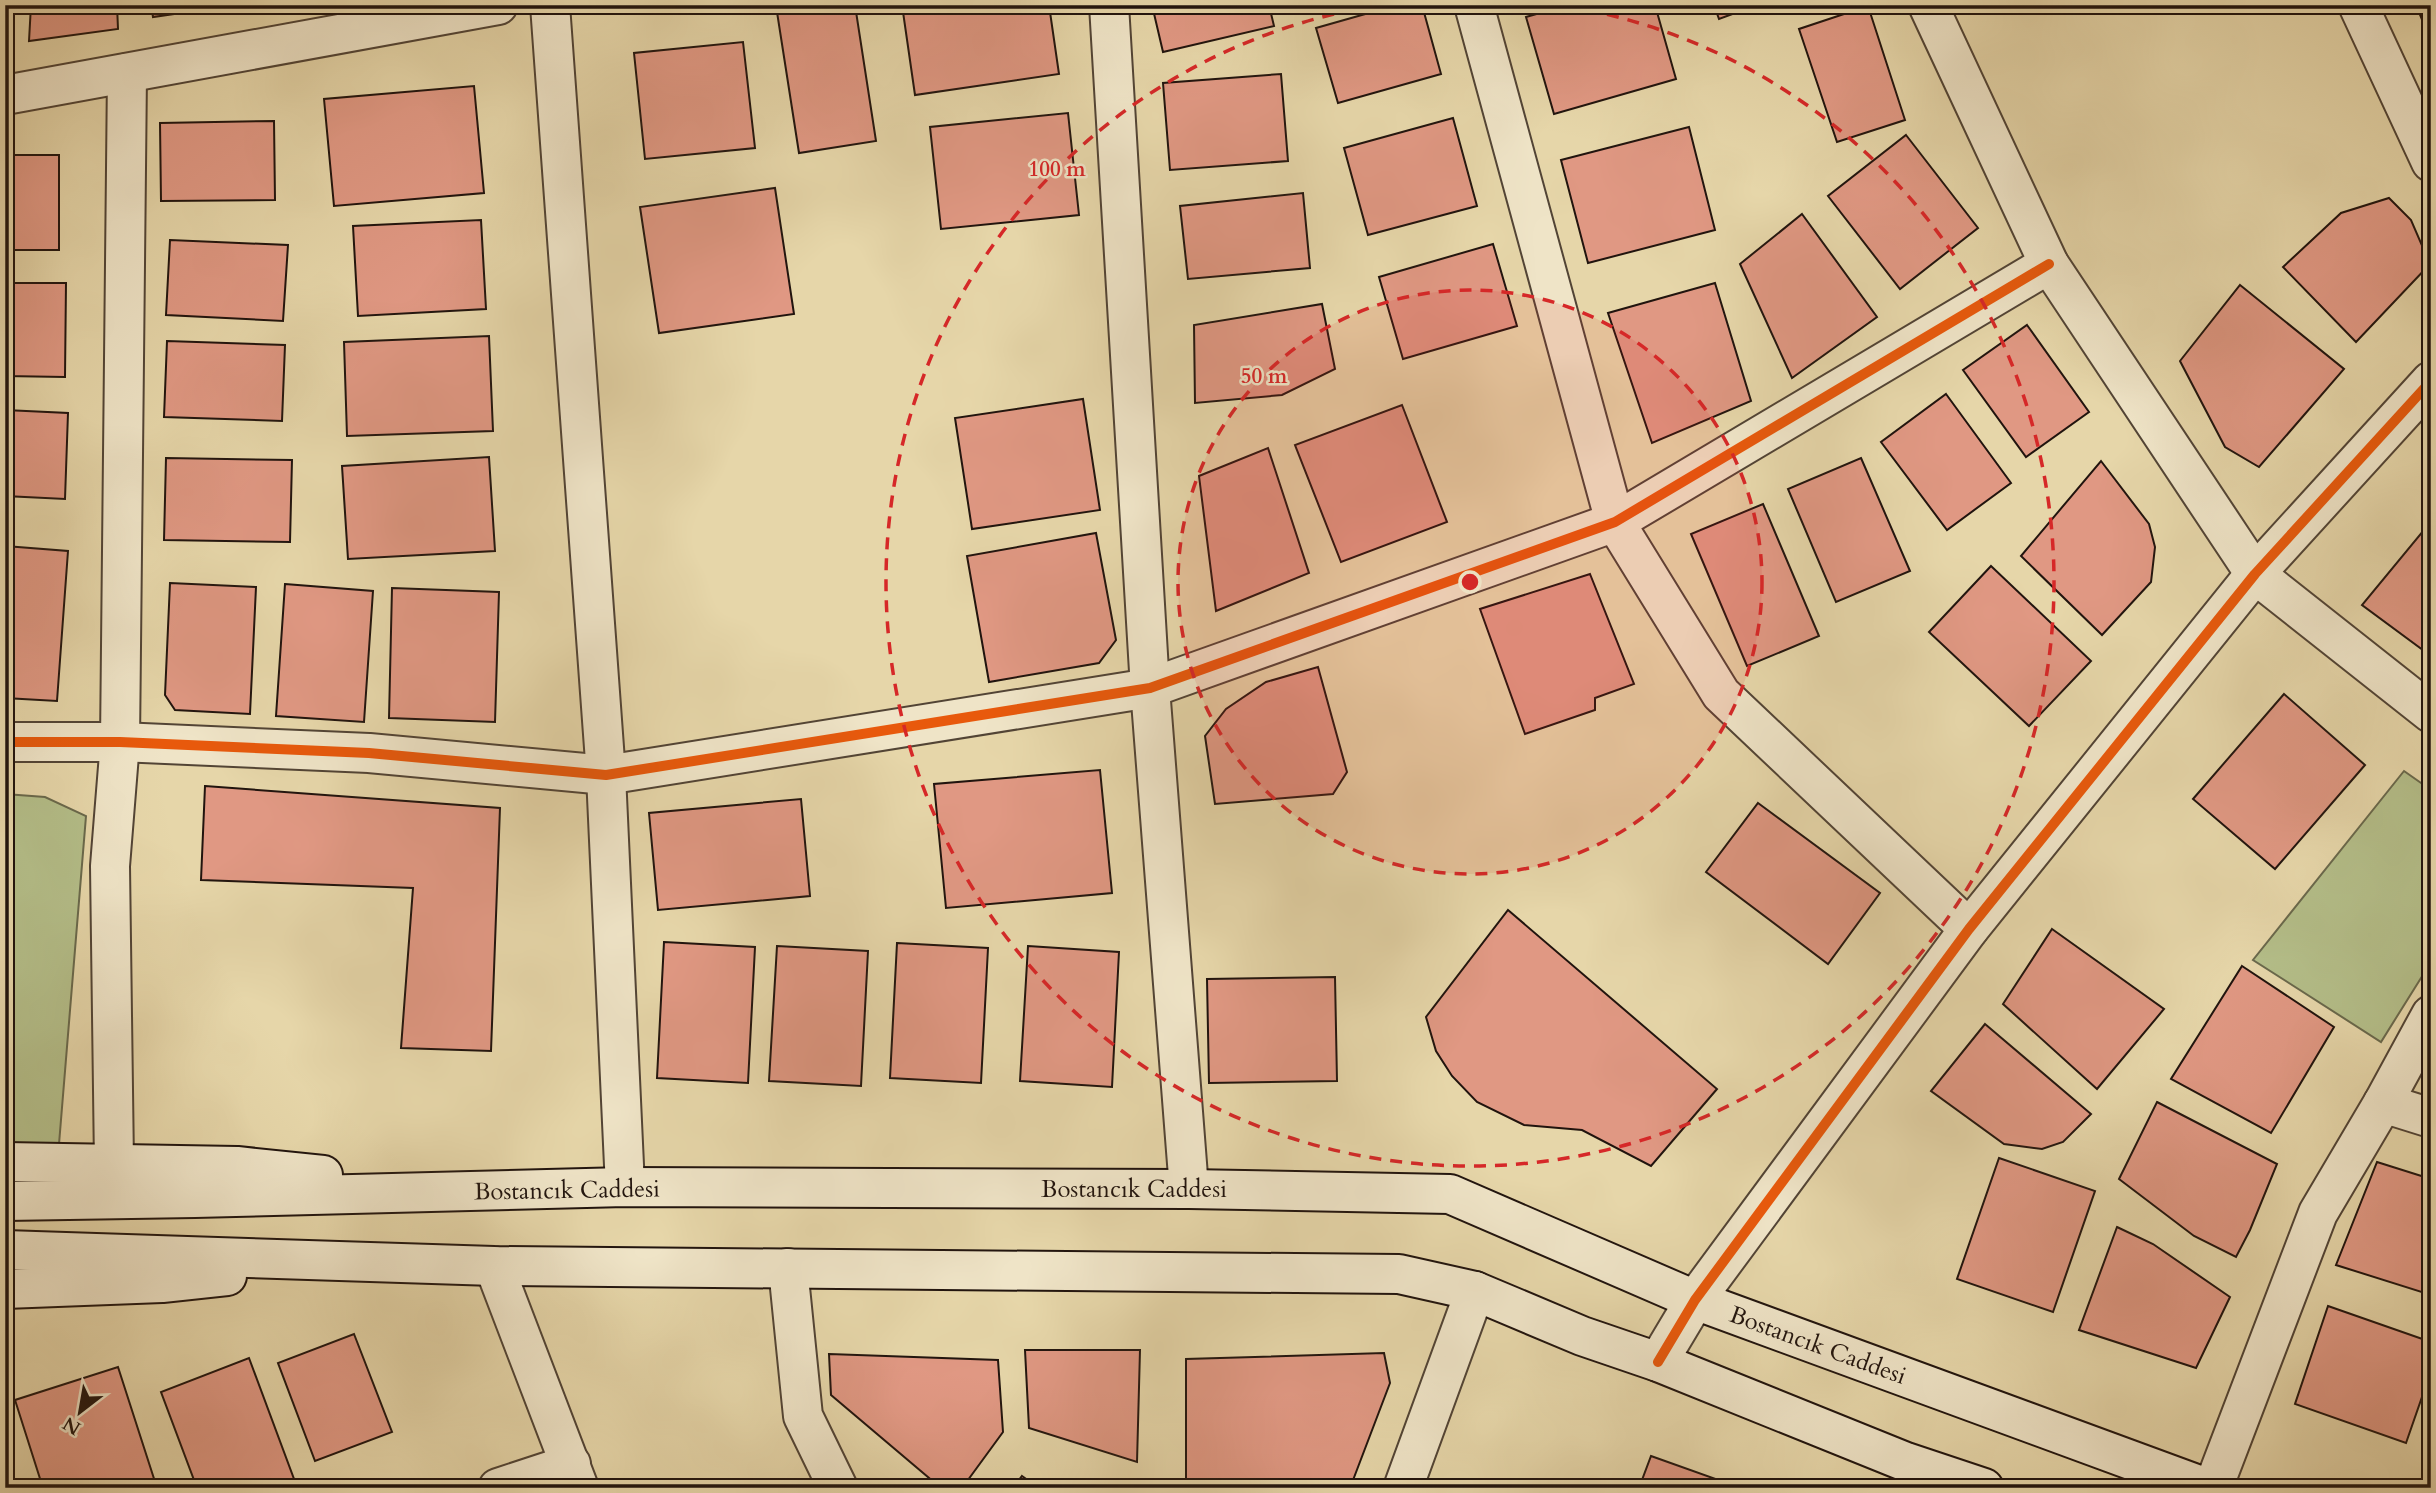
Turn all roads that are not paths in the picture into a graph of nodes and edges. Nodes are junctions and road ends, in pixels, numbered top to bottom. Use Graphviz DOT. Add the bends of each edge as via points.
graph roads {
  1 [pos="498,5"];
  2 [pos="551,5"];
  3 [pos="1109,5"];
  4 [pos="1474,5"];
  5 [pos="1928,5"];
  6 [pos="2358,5"];
  7 [pos="127,73"];
  8 [pos="5,95"];
  9 [pos="2431,162"];
  10 [pos="2049,264"];
  11 [pos="2431,381"];
  12 [pos="1615,522"];
  13 [pos="2255,574"];
  14 [pos="1150,688"];
  15 [pos="2431,713"];
  16 [pos="5,742"];
  17 [pos="120,742"];
  18 [pos="606,775"];
  19 [pos="1969,929"];
  20 [pos="2431,1015"];
  21 [pos="2383,1103"];
  22 [pos="2431,1118"];
  23 [pos="5,1161"];
  24 [pos="114,1164"];
  25 [pos="625,1187"];
  26 [pos="1189,1189"];
  27 [pos="485,1191"];
  28 [pos="5,1201"];
  29 [pos="5,1250"];
  30 [pos="359,1261"];
  31 [pos="494,1266"];
  32 [pos="788,1268"];
  33 [pos="5,1289"];
  34 [pos="1475,1291"];
  35 [pos="1696,1300"];
  36 [pos="1658,1362"];
  37 [pos="575,1476"];
  38 [pos="498,1488"];
  39 [pos="838,1488"];
  40 [pos="1403,1488"];
  41 [pos="1984,1488"];
  42 [pos="2207,1488"];
  43 [pos="2213,1488"];
  1 -- 7 [label="street"];
  2 -- 18 [label="street"];
  3 -- 14 [label="street"];
  4 -- 12 [label="street"];
  5 -- 10 [label="street"];
  6 -- 9 [label="street"];
  7 -- 8 [label="street"];
  7 -- 17 [label="street"];
  10 -- 12 [label="street"];
  10 -- 13 [label="street"];
  11 -- 13 [label="street"];
  12 -- 14 [label="street"];
  12 -- 19 [label="street" via="1721,694"];
  13 -- 15 [label="street"];
  13 -- 19 [label="street"];
  14 -- 18 [label="street"];
  14 -- 26 [label="street"];
  16 -- 17 [label="street"];
  17 -- 18 [label="street" via="369,753"];
  17 -- 24 [label="street" via="110,866"];
  18 -- 25 [label="street"];
  19 -- 35 [label="street"];
  20 -- 21 [label="street"];
  21 -- 22 [label="street"];
  21 -- 43 [label="street" via="2318,1213"];
  23 -- 24 [label="street"];
  24 -- 27 [label="street" via="237,1166"];
  25 -- 26 [label="street, Bostancık Caddesi"];
  25 -- 27 [label="street, Bostancık Caddesi"];
  26 -- 35 [label="street, Bostancık Caddesi" via="1450,1194"];
  27 -- 28 [label="street, Bostancık Caddesi"];
  29 -- 30 [label="street"];
  30 -- 31 [label="street"];
  30 -- 33 [label="street" via="162,1283"];
  31 -- 32 [label="street"];
  31 -- 37 [label="street"];
  32 -- 34 [label="street" via="1399,1274"];
  32 -- 39 [label="street" via="803,1416"];
  34 -- 36 [label="street"];
  34 -- 40 [label="street"];
  35 -- 36 [label="street"];
  35 -- 42 [label="street, Bostancık Caddesi"];
  36 -- 41 [label="street" via="1906,1462"];
  37 -- 38 [label="street"];
}
